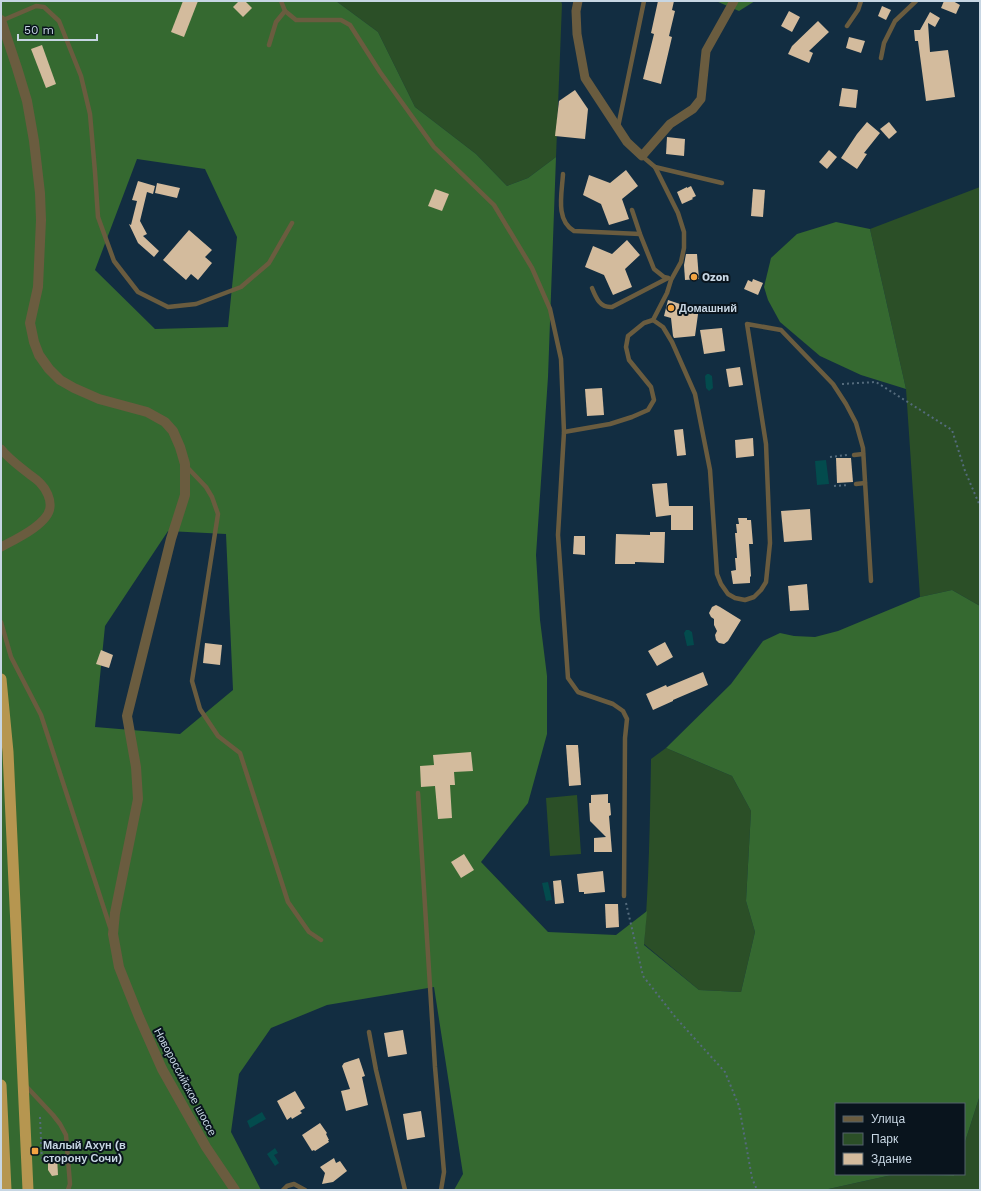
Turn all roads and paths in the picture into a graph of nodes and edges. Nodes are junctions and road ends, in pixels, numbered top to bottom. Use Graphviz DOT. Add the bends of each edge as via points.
graph roads {
  1 [pos="281,1"];
  2 [pos="578,1"];
  3 [pos="644,1"];
  4 [pos="734,1"];
  5 [pos="861,1"];
  6 [pos="916,1"];
  7 [pos="285,11"];
  8 [pos="1,20"];
  9 [pos="847,26"];
  10 [pos="270,45"];
  11 [pos="882,58"];
  12 [pos="618,127"];
  13 [pos="642,156"];
  14 [pos="655,167"];
  15 [pos="563,174"];
  16 [pos="722,183"];
  17 [pos="632,210"];
  18 [pos="292,223"];
  19 [pos="640,234"];
  20 [pos="669,279"];
  21 [pos="592,288"];
  22 [pos="654,320"];
  23 [pos="833,384"];
  24 [pos="564,432"];
  25 [pos="1,449"];
  26 [pos="863,454"];
  27 [pos="854,455"];
  28 [pos="830,457"];
  29 [pos="185,464"];
  30 [pos="865,483"];
  31 [pos="856,484"];
  32 [pos="834,486"];
  33 [pos="980,506"];
  34 [pos="1,547"];
  35 [pos="871,581"];
  36 [pos="1,622"];
  37 [pos="1,679"];
  38 [pos="418,793"];
  39 [pos="624,896"];
  40 [pos="113,934"];
  41 [pos="321,940"];
  42 [pos="369,1032"];
  43 [pos="23,1084"];
  44 [pos="1,1085"];
  45 [pos="40,1117"];
  46 [pos="42,1162"];
  47 [pos="6,1190"];
  48 [pos="28,1190"];
  49 [pos="68,1190"];
  50 [pos="234,1190"];
  51 [pos="283,1190"];
  52 [pos="305,1190"];
  53 [pos="405,1190"];
  54 [pos="441,1190"];
  55 [pos="757,1190"];
  1 -- 7 [label="lane"];
  2 -- 12 [label="street" via="577,34 585,78"];
  3 -- 12 [label="lane"];
  4 -- 13 [label="street" via="706,51 702,98 693,109 670,124"];
  5 -- 9 [label="lane"];
  6 -- 11 [label="lane" via="895,22 884,43"];
  7 -- 10 [label="lane" via="276,22"];
  7 -- 24 [label="lane" via="296,20 341,20 350,25 434,147 494,205 532,268 550,309 561,359"];
  8 -- 18 [label="lane" via="36,6 44,7 59,21 81,76 90,114 98,217 114,261 138,292 168,308 196,304 240,287 269,263"];
  8 -- 29 [label="street, Новороссийское шоссе" via="27,100 40,193 38,287 30,323 36,348 49,370 69,386 99,399 147,412 165,422 178,441"];
  12 -- 13 [label="street" via="627,142"];
  13 -- 14 [label="lane"];
  14 -- 16 [label="lane"];
  14 -- 20 [label="lane" via="678,213 684,232 681,262"];
  15 -- 19 [label="lane" via="561,209 569,228 574,231"];
  17 -- 19 [label="lane"];
  19 -- 20 [label="lane" via="654,269"];
  20 -- 21 [label="lane" via="608,308 600,304"];
  20 -- 22 [label="lane" via="667,293"];
  22 -- 23 [label="lane" via="672,342 695,394 710,470 717,574 728,594 735,598 745,600 754,597 761,590 766,582 770,543 766,444 747,324 781,330"];
  22 -- 24 [label="lane" via="644,323 628,336 626,347 629,360 651,388 654,400 648,410 610,424"];
  23 -- 26 [label="lane" via="856,423"];
  23 -- 33 [label="path" via="876,382 952,430"];
  24 -- 39 [label="lane" via="558,535 568,678 578,692 613,704 623,711 627,719"];
  25 -- 34 [label="street" via="41,483 50,507 37,526"];
  26 -- 27 [label="lane"];
  26 -- 30 [label="lane"];
  27 -- 28 [label="path"];
  29 -- 40 [label="street, Новороссийское шоссе" via="185,495 171,539 127,716 136,767 138,799"];
  29 -- 41 [label="lane" via="206,487 218,514 192,681 200,709 207,720 218,736 240,753 288,902 309,932"];
  30 -- 31 [label="lane"];
  30 -- 35 [label="lane"];
  31 -- 32 [label="path"];
  36 -- 40 [label="lane" via="11,657 41,715"];
  37 -- 43 [label="highway" via="8,752"];
  38 -- 54 [label="lane" via="444,1172"];
  39 -- 55 [label="path" via="642,976 725,1072 739,1106 752,1178"];
  40 -- 50 [label="street, Новороссийское шоссе" via="119,967 162,1069 206,1147"];
  42 -- 53 [label="lane"];
  43 -- 48 [label="highway"];
  43 -- 49 [label="lane" via="53,1115 66,1135 70,1184"];
  44 -- 47 [label="highway"];
  45 -- 46 [label="path"];
  51 -- 52 [label="lane" via="294,1184"];
}
